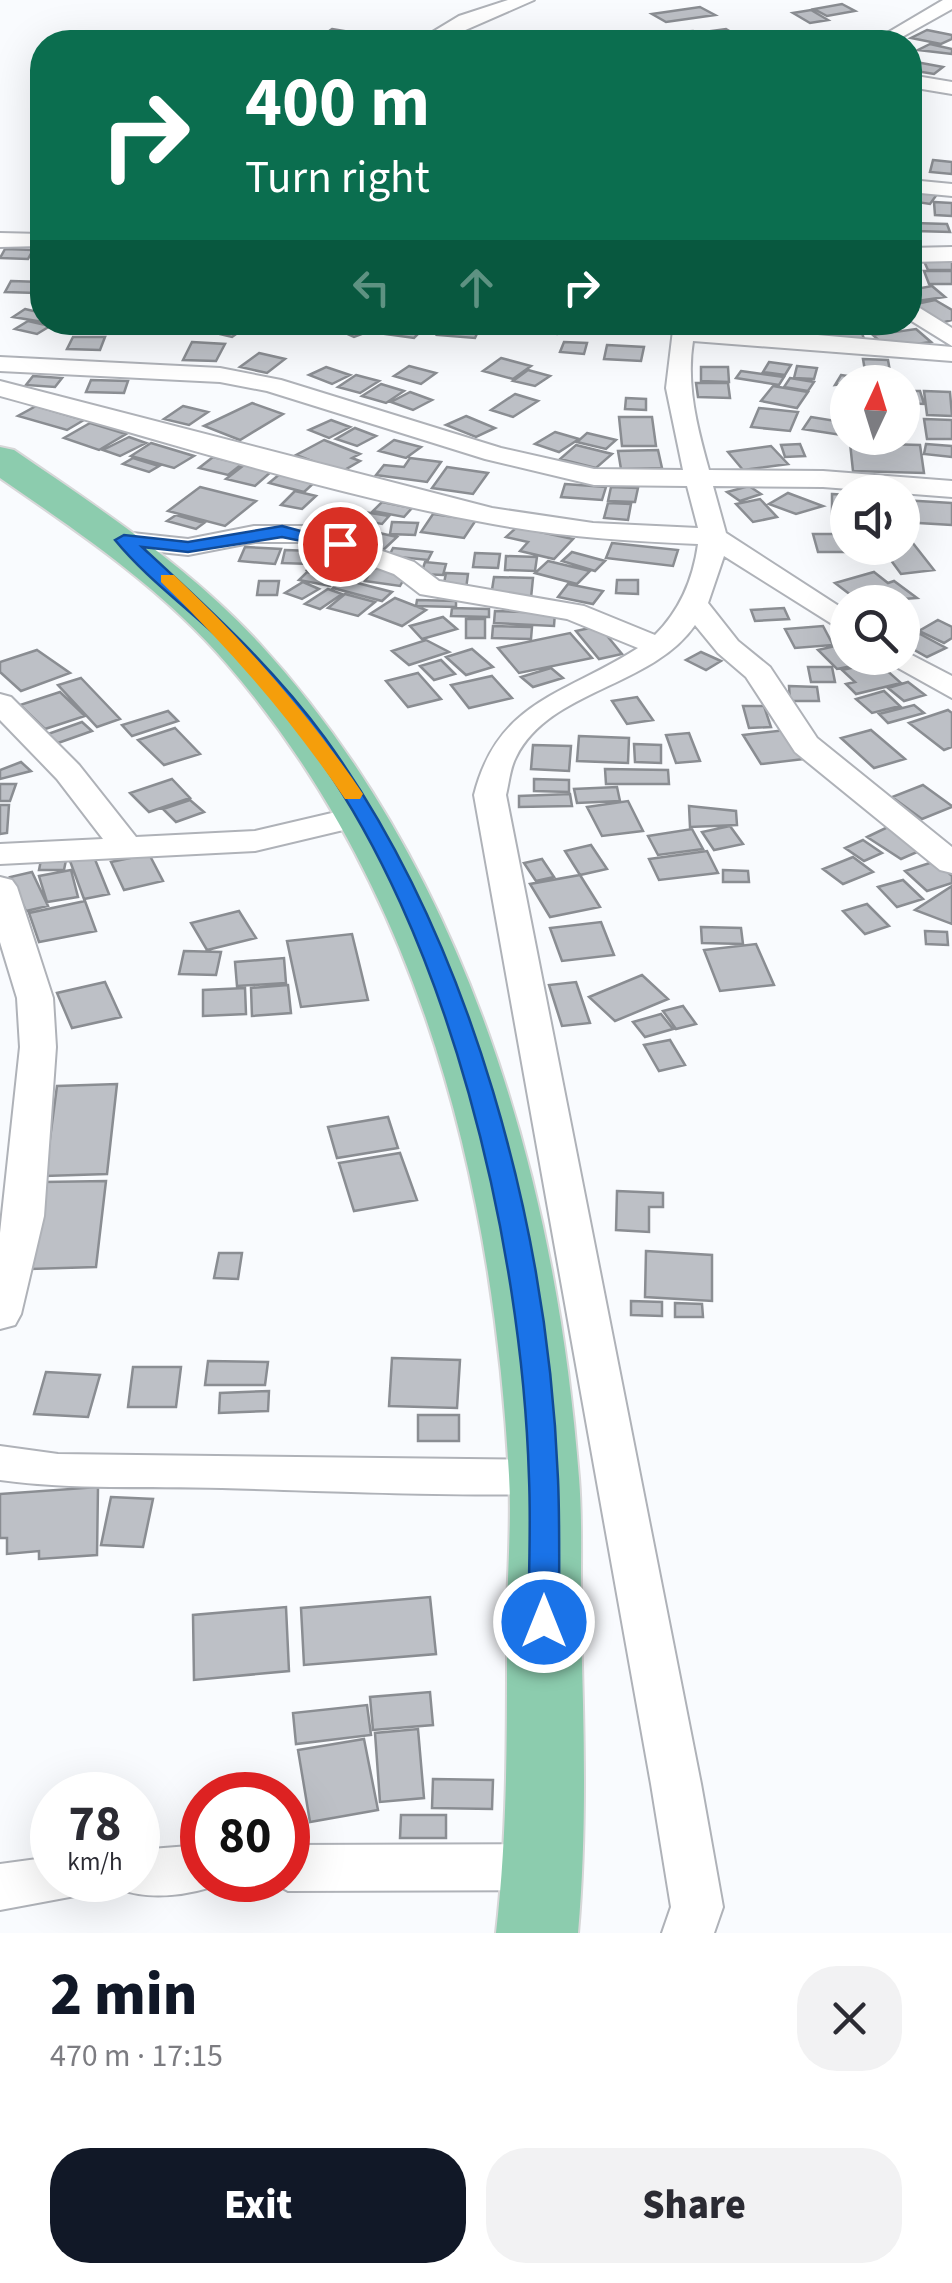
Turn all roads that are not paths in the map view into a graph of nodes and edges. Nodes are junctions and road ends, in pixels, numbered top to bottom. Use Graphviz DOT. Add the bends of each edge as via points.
graph roads {
  1 [pos="525,0"];
  2 [pos="952,2"];
  3 [pos="910,26"];
  4 [pos="446,30"];
  5 [pos="903,30"];
  6 [pos="940,30"];
  7 [pos="922,84"];
  8 [pos="952,88"];
  9 [pos="922,187"];
  10 [pos="952,190"];
  11 [pos="0,240"];
  12 [pos="30,240"];
  13 [pos="952,254"];
  14 [pos="922,255"];
  15 [pos="922,318"];
  16 [pos="682,335"];
  17 [pos="756,335"];
  18 [pos="952,339"];
  19 [pos="952,354"];
  20 [pos="0,364"];
  21 [pos="0,388"];
  22 [pos="0,459"];
  23 [pos="698,480"];
  24 [pos="952,490"];
  25 [pos="712,537"];
  26 [pos="124,540"];
  27 [pos="693,603"];
  28 [pos="830,613"];
  29 [pos="657,646"];
  30 [pos="920,670"];
  31 [pos="952,689"];
  32 [pos="1,705"];
  33 [pos="366,815"];
  34 [pos="127,848"];
  35 [pos="0,854"];
  36 [pos="952,863"];
  37 [pos="0,888"];
  38 [pos="14,982"];
  39 [pos="0,1314"];
  40 [pos="0,1464"];
  41 [pos="544,1477"];
  42 [pos="545,1867"];
  43 [pos="310,1868"];
  44 [pos="30,1883"];
  45 [pos="0,1887"];
  46 [pos="538,1933"];
  47 [pos="688,1933"];
  1 -- 4 [label="street"];
  2 -- 3 [label="street"];
  3 -- 5 [label="street"];
  3 -- 6 [label="street"];
  7 -- 8 [label="street"];
  9 -- 10 [label="street"];
  11 -- 12 [label="street"];
  13 -- 14 [label="street"];
  15 -- 18 [label="street"];
  16 -- 23 [label="street" via="675,368"];
  17 -- 19 [label="street"];
  20 -- 23 [label="street" via="220,375 548,468 594,477"];
  21 -- 25 [label="street" via="492,516 594,532"];
  22 -- 26 [label="highway"];
  23 -- 24 [label="street"];
  23 -- 25 [label="street"];
  25 -- 27 [label="street"];
  25 -- 28 [label="street"];
  26 -- 29 [label="street" via="188,547 282,532 328,538 404,568 430,588 574,612"];
  26 -- 33 [label="highway" via="235,644 316,740"];
  27 -- 29 [label="street"];
  27 -- 36 [label="street" via="760,673 806,745"];
  29 -- 47 [label="street" via="518,728 492,772 490,795 676,1784 697,1907"];
  30 -- 31 [label="street"];
  32 -- 34 [label="street" via="68,772"];
  33 -- 34 [label="street" via="255,841"];
  33 -- 41 [label="highway" via="449,988 485,1107 510,1209"];
  34 -- 35 [label="street"];
  37 -- 38 [label="street"];
  38 -- 39 [label="street" via="38,1030 24,1216"];
  40 -- 41 [label="street" via="338,1478"];
  41 -- 42 [label="highway"];
  42 -- 43 [label="street"];
  42 -- 46 [label="highway"];
  44 -- 45 [label="street"];
}
